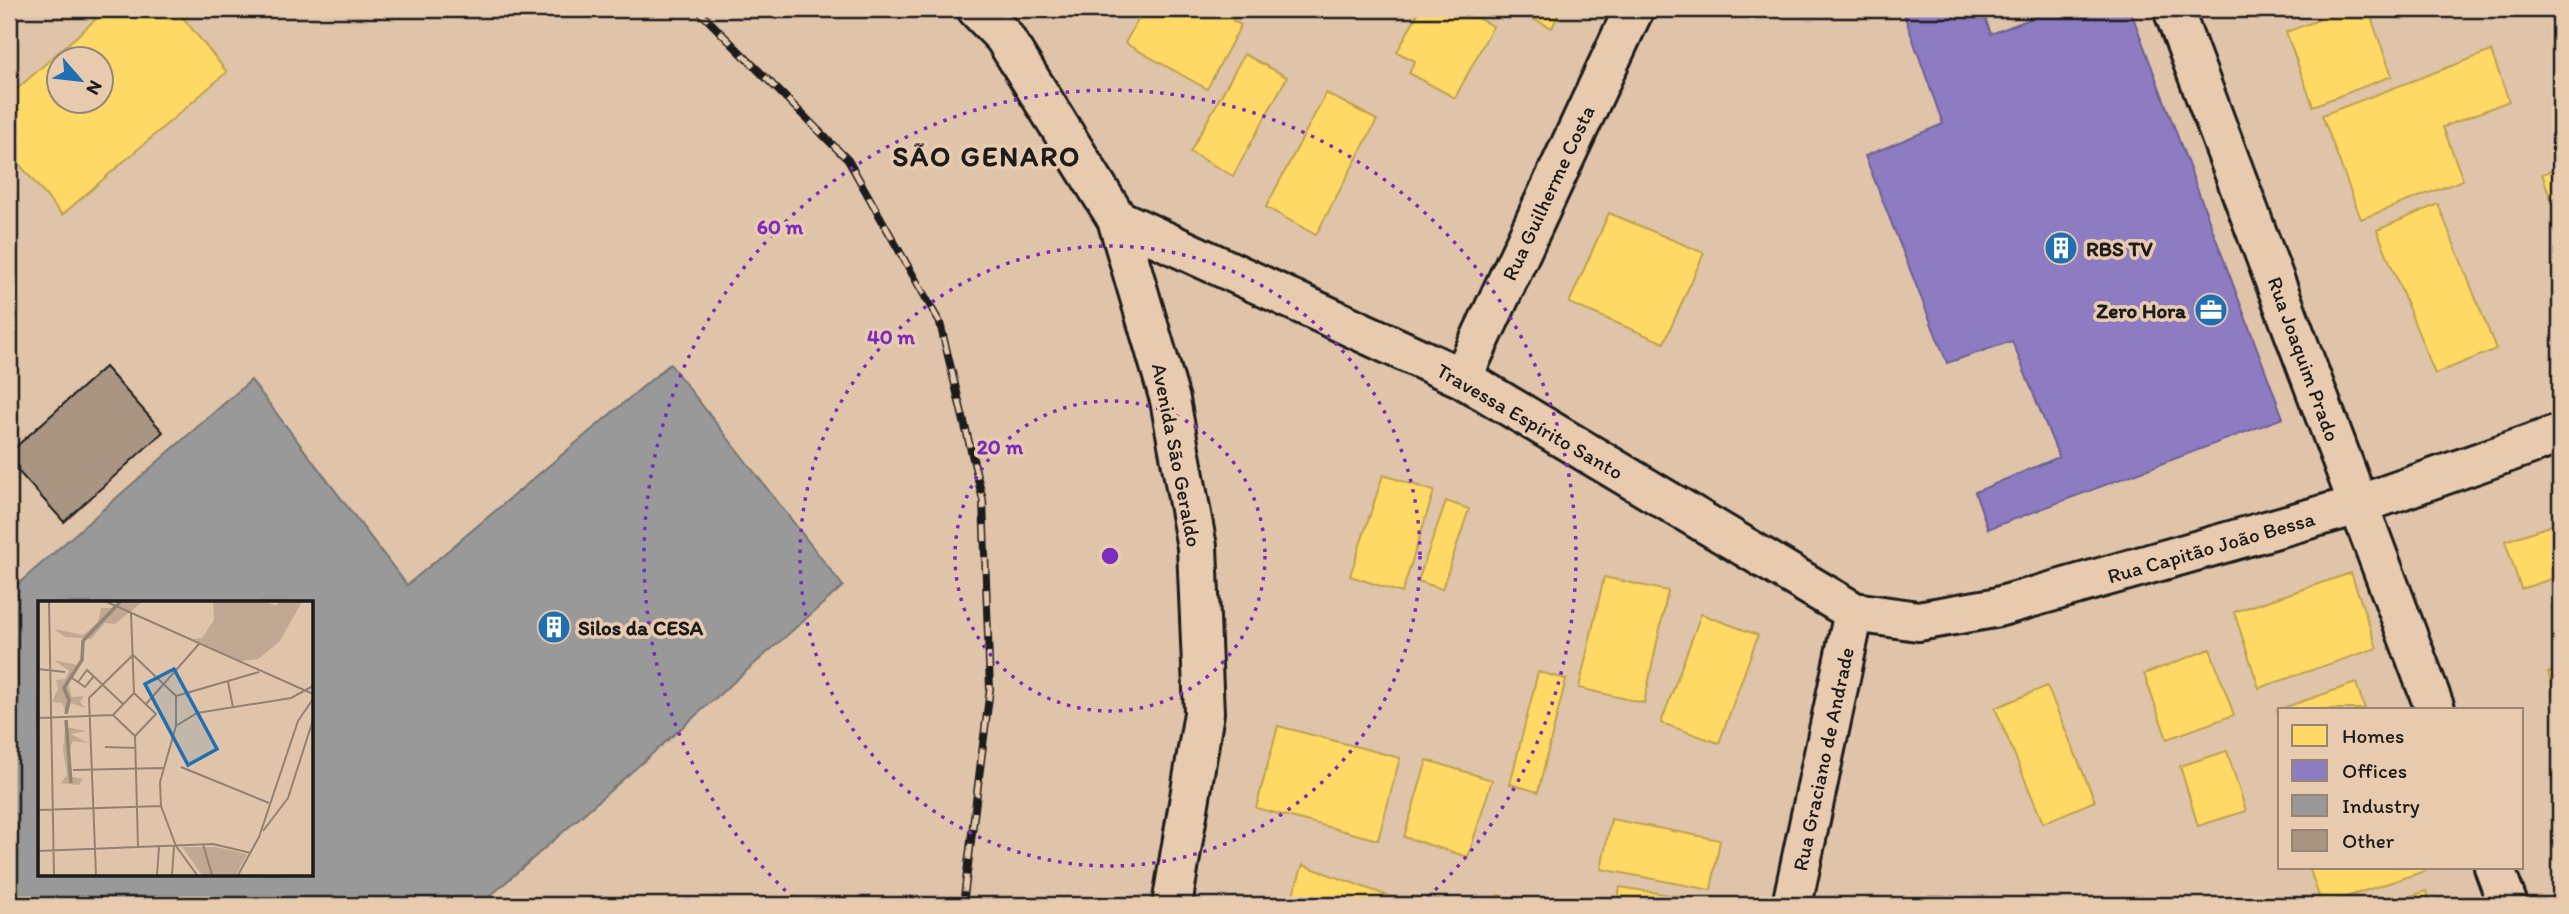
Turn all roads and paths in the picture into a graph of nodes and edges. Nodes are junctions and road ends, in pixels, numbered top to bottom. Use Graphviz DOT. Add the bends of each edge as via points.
graph roads {
  1 [pos="977,9"];
  2 [pos="1634,9"];
  3 [pos="2173,9"];
  4 [pos="1117,219"];
  5 [pos="1462,378"];
  6 [pos="2560,434"];
  7 [pos="2358,505"];
  8 [pos="1854,612"];
  9 [pos="2435,708"];
  10 [pos="2495,869"];
  11 [pos="1171,905"];
  12 [pos="1792,905"];
  13 [pos="2508,905"];
  1 -- 4 [label="street, Avenida São Geraldo" via="1004,37"];
  2 -- 5 [label="street, Rua Guilherme Costa"];
  3 -- 7 [label="street, Rua Joaquim Prado"];
  4 -- 5 [label="street, Travessa Espírito Santo"];
  4 -- 11 [label="street, Avenida São Geraldo" via="1170,400 1197,547 1204,713"];
  5 -- 8 [label="street, Travessa Espírito Santo"];
  6 -- 7 [label="street, Rua Capitão João Bessa"];
  7 -- 8 [label="street, Rua Capitão João Bessa" via="1994,608 1918,621"];
  7 -- 9 [label="street, Rua Joaquim Prado"];
  8 -- 12 [label="street, Rua Graciano de Andrade"];
  10 -- 13 [label="street"];
}
